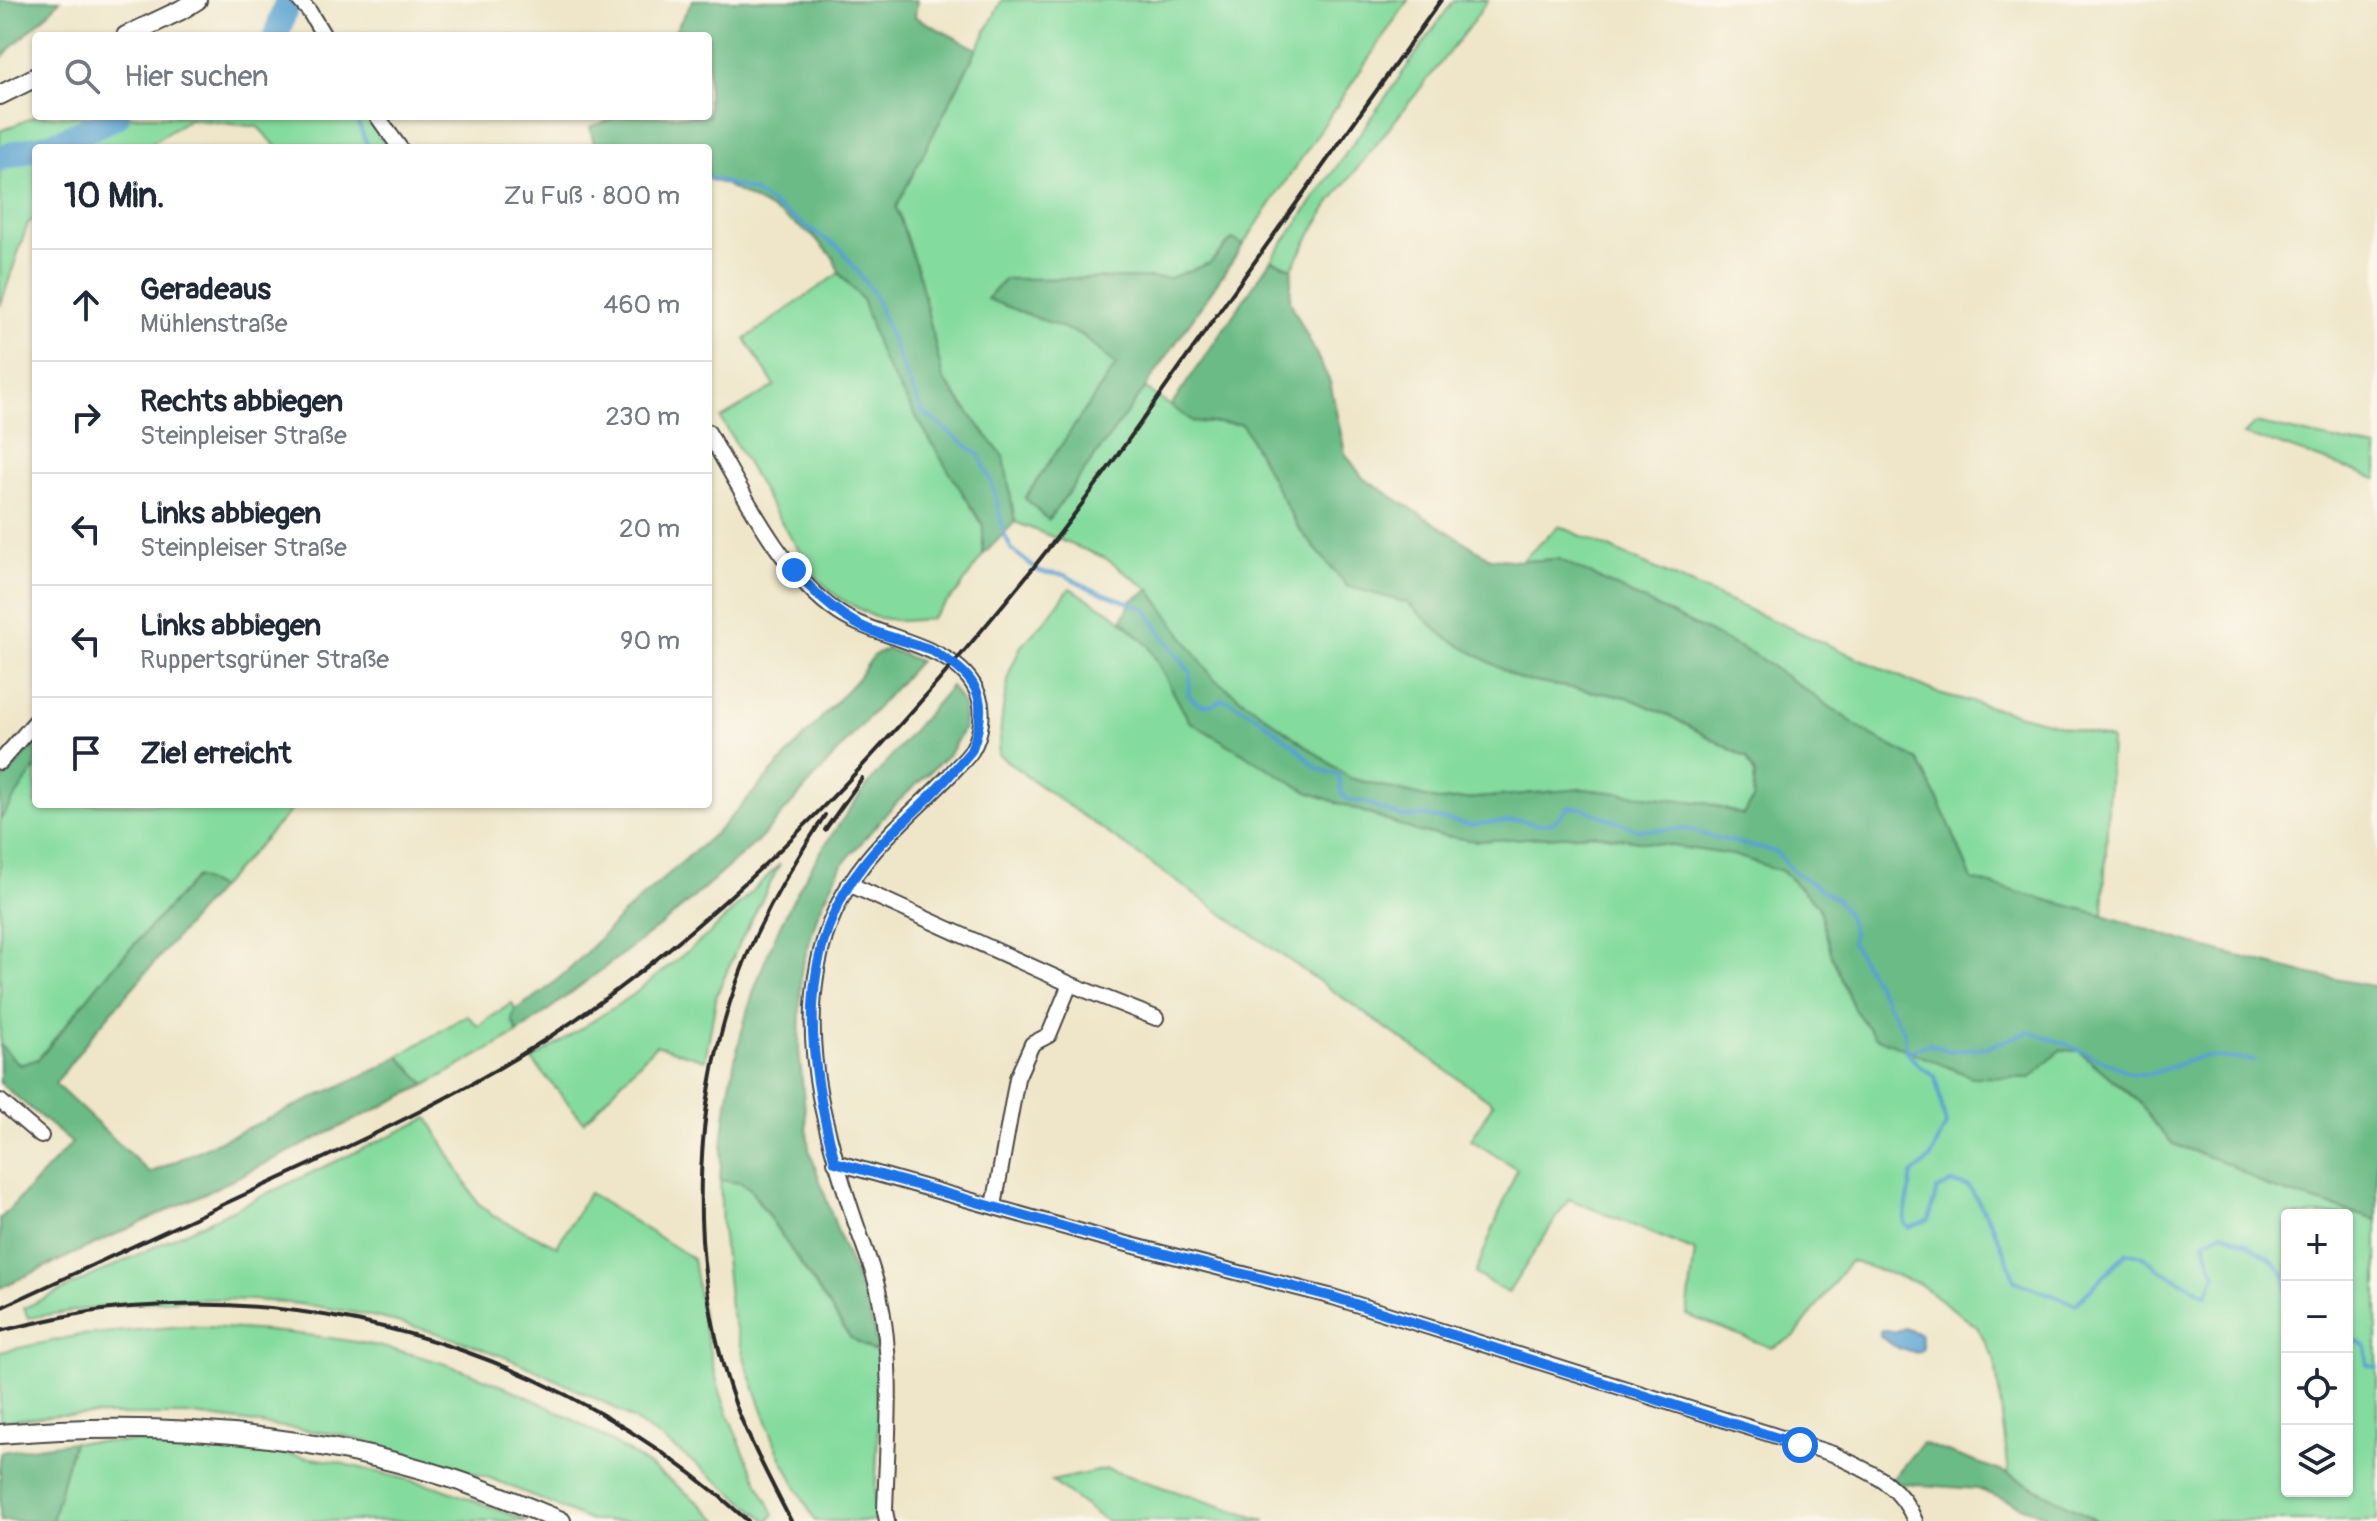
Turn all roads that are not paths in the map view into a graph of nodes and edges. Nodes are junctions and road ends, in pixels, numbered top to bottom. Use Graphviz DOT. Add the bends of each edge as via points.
graph roads {
  1 [pos="197,0"];
  2 [pos="304,6"];
  3 [pos="134,32"];
  4 [pos="321,32"];
  5 [pos="32,79"];
  6 [pos="0,95"];
  7 [pos="380,120"];
  8 [pos="397,144"];
  9 [pos="712,439"];
  10 [pos="32,726"];
  11 [pos="0,762"];
  12 [pos="849,884"];
  13 [pos="1070,984"];
  14 [pos="1156,1018"];
  15 [pos="0,1101"];
  16 [pos="41,1136"];
  17 [pos="835,1162"];
  18 [pos="994,1206"];
  19 [pos="0,1434"];
  20 [pos="561,1521"];
  21 [pos="887,1521"];
  22 [pos="1915,1521"];
  1 -- 3 [label="main road"];
  2 -- 4 [label="street"];
  5 -- 6 [label="main road"];
  7 -- 8 [label="street"];
  9 -- 12 [label="street" via="758,518 817,595 861,626 930,649 962,669 979,696 982,711 971,751"];
  10 -- 11 [label="street"];
  12 -- 13 [label="street"];
  12 -- 17 [label="street" via="821,948 812,995 813,1051"];
  13 -- 14 [label="street"];
  13 -- 18 [label="street" via="1049,1035 1032,1044 1017,1078"];
  15 -- 16 [label="street"];
  17 -- 18 [label="street"];
  17 -- 21 [label="street" via="879,1292 887,1338"];
  18 -- 22 [label="street" via="1333,1297 1833,1454 1889,1483"];
  19 -- 20 [label="main road" via="173,1428 298,1442 446,1476"];
}
